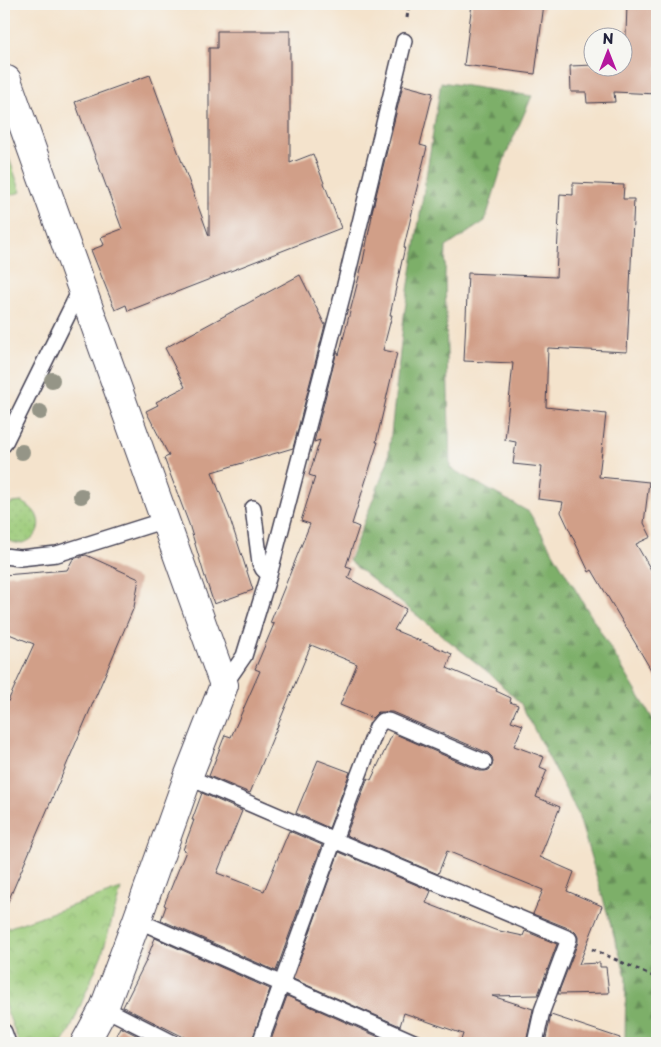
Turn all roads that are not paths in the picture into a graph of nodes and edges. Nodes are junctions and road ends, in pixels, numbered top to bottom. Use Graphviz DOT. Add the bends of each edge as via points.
graph roads {
  1 [pos="404,41"];
  2 [pos="5,77"];
  3 [pos="81,288"];
  4 [pos="4,444"];
  5 [pos="253,508"];
  6 [pos="165,520"];
  7 [pos="4,556"];
  8 [pos="269,575"];
  9 [pos="224,685"];
  10 [pos="484,762"];
  11 [pos="188,777"];
  12 [pos="334,840"];
  13 [pos="137,920"];
  14 [pos="282,984"];
  15 [pos="104,1008"];
  16 [pos="4,1032"];
  17 [pos="8,1043"];
  18 [pos="85,1043"];
  19 [pos="172,1043"];
  20 [pos="260,1043"];
  21 [pos="416,1043"];
  22 [pos="535,1043"];
  1 -- 8 [label="lane" via="343,294"];
  2 -- 3 [label="street"];
  3 -- 4 [label="lane"];
  3 -- 6 [label="street"];
  5 -- 8 [label="lane" via="260,563"];
  6 -- 7 [label="lane" via="57,554 20,558"];
  6 -- 9 [label="street"];
  8 -- 9 [label="lane" via="244,656"];
  9 -- 11 [label="street"];
  10 -- 12 [label="lane" via="382,721"];
  11 -- 12 [label="lane"];
  11 -- 13 [label="street"];
  12 -- 14 [label="lane"];
  12 -- 22 [label="lane" via="570,939 542,1011"];
  13 -- 14 [label="lane"];
  13 -- 15 [label="street"];
  14 -- 20 [label="lane"];
  14 -- 21 [label="lane"];
  15 -- 18 [label="street"];
  15 -- 19 [label="lane"];
  16 -- 17 [label="lane"];
}
